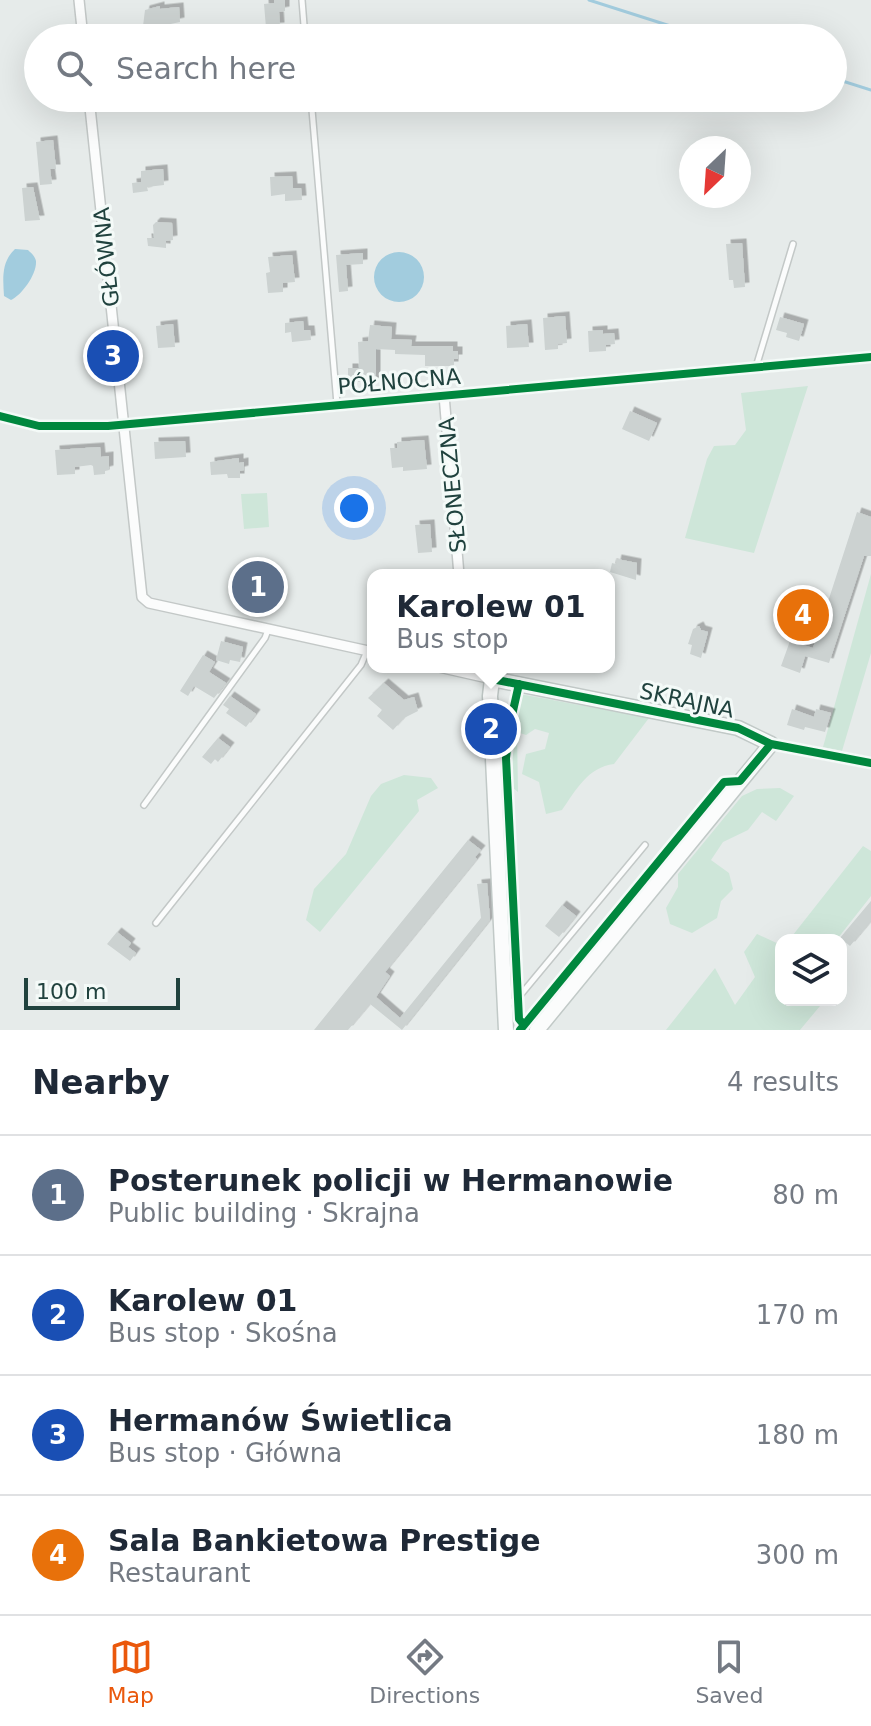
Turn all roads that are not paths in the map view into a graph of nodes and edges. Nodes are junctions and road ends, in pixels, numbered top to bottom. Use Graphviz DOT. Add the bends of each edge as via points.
graph roads {
  1 [pos="79,0"];
  2 [pos="302,0"];
  3 [pos="82,24"];
  4 [pos="304,24"];
  5 [pos="91,112"];
  6 [pos="312,112"];
  7 [pos="793,244"];
  8 [pos="871,357"];
  9 [pos="756,368"];
  10 [pos="444,395"];
  11 [pos="337,405"];
  12 [pos="0,416"];
  13 [pos="124,424"];
  14 [pos="458,569"];
  15 [pos="268,629"];
  16 [pos="367,651"];
  17 [pos="367,656"];
  18 [pos="473,673"];
  19 [pos="492,679"];
  20 [pos="771,744"];
  21 [pos="871,763"];
  22 [pos="144,805"];
  23 [pos="645,845"];
  24 [pos="156,923"];
  25 [pos="505,1006"];
  26 [pos="506,1030"];
  27 [pos="537,1030"];
  1 -- 3 [label="street"];
  2 -- 4 [label="lane"];
  5 -- 13 [label="street, GŁÓWNA"];
  6 -- 11 [label="lane"];
  7 -- 9 [label="lane"];
  8 -- 9 [label="street, PÓŁNOCNA"];
  9 -- 10 [label="street, PÓŁNOCNA"];
  10 -- 11 [label="street, PÓŁNOCNA"];
  10 -- 14 [label="street, SŁONECZNA"];
  11 -- 13 [label="street, PÓŁNOCNA"];
  12 -- 13 [label="street, PÓŁNOCNA" via="39,426"];
  13 -- 15 [label="street, GŁÓWNA" via="141,593 149,603"];
  15 -- 16 [label="street"];
  15 -- 22 [label="lane"];
  17 -- 24 [label="lane"];
  18 -- 19 [label="street, SKRAJNA"];
  19 -- 20 [label="street, SKRAJNA" via="738,728"];
  19 -- 25 [label="street"];
  20 -- 21 [label="street, SKRAJNA"];
  20 -- 27 [label="street"];
  23 -- 25 [label="lane" via="518,998"];
  25 -- 26 [label="street"];
}
